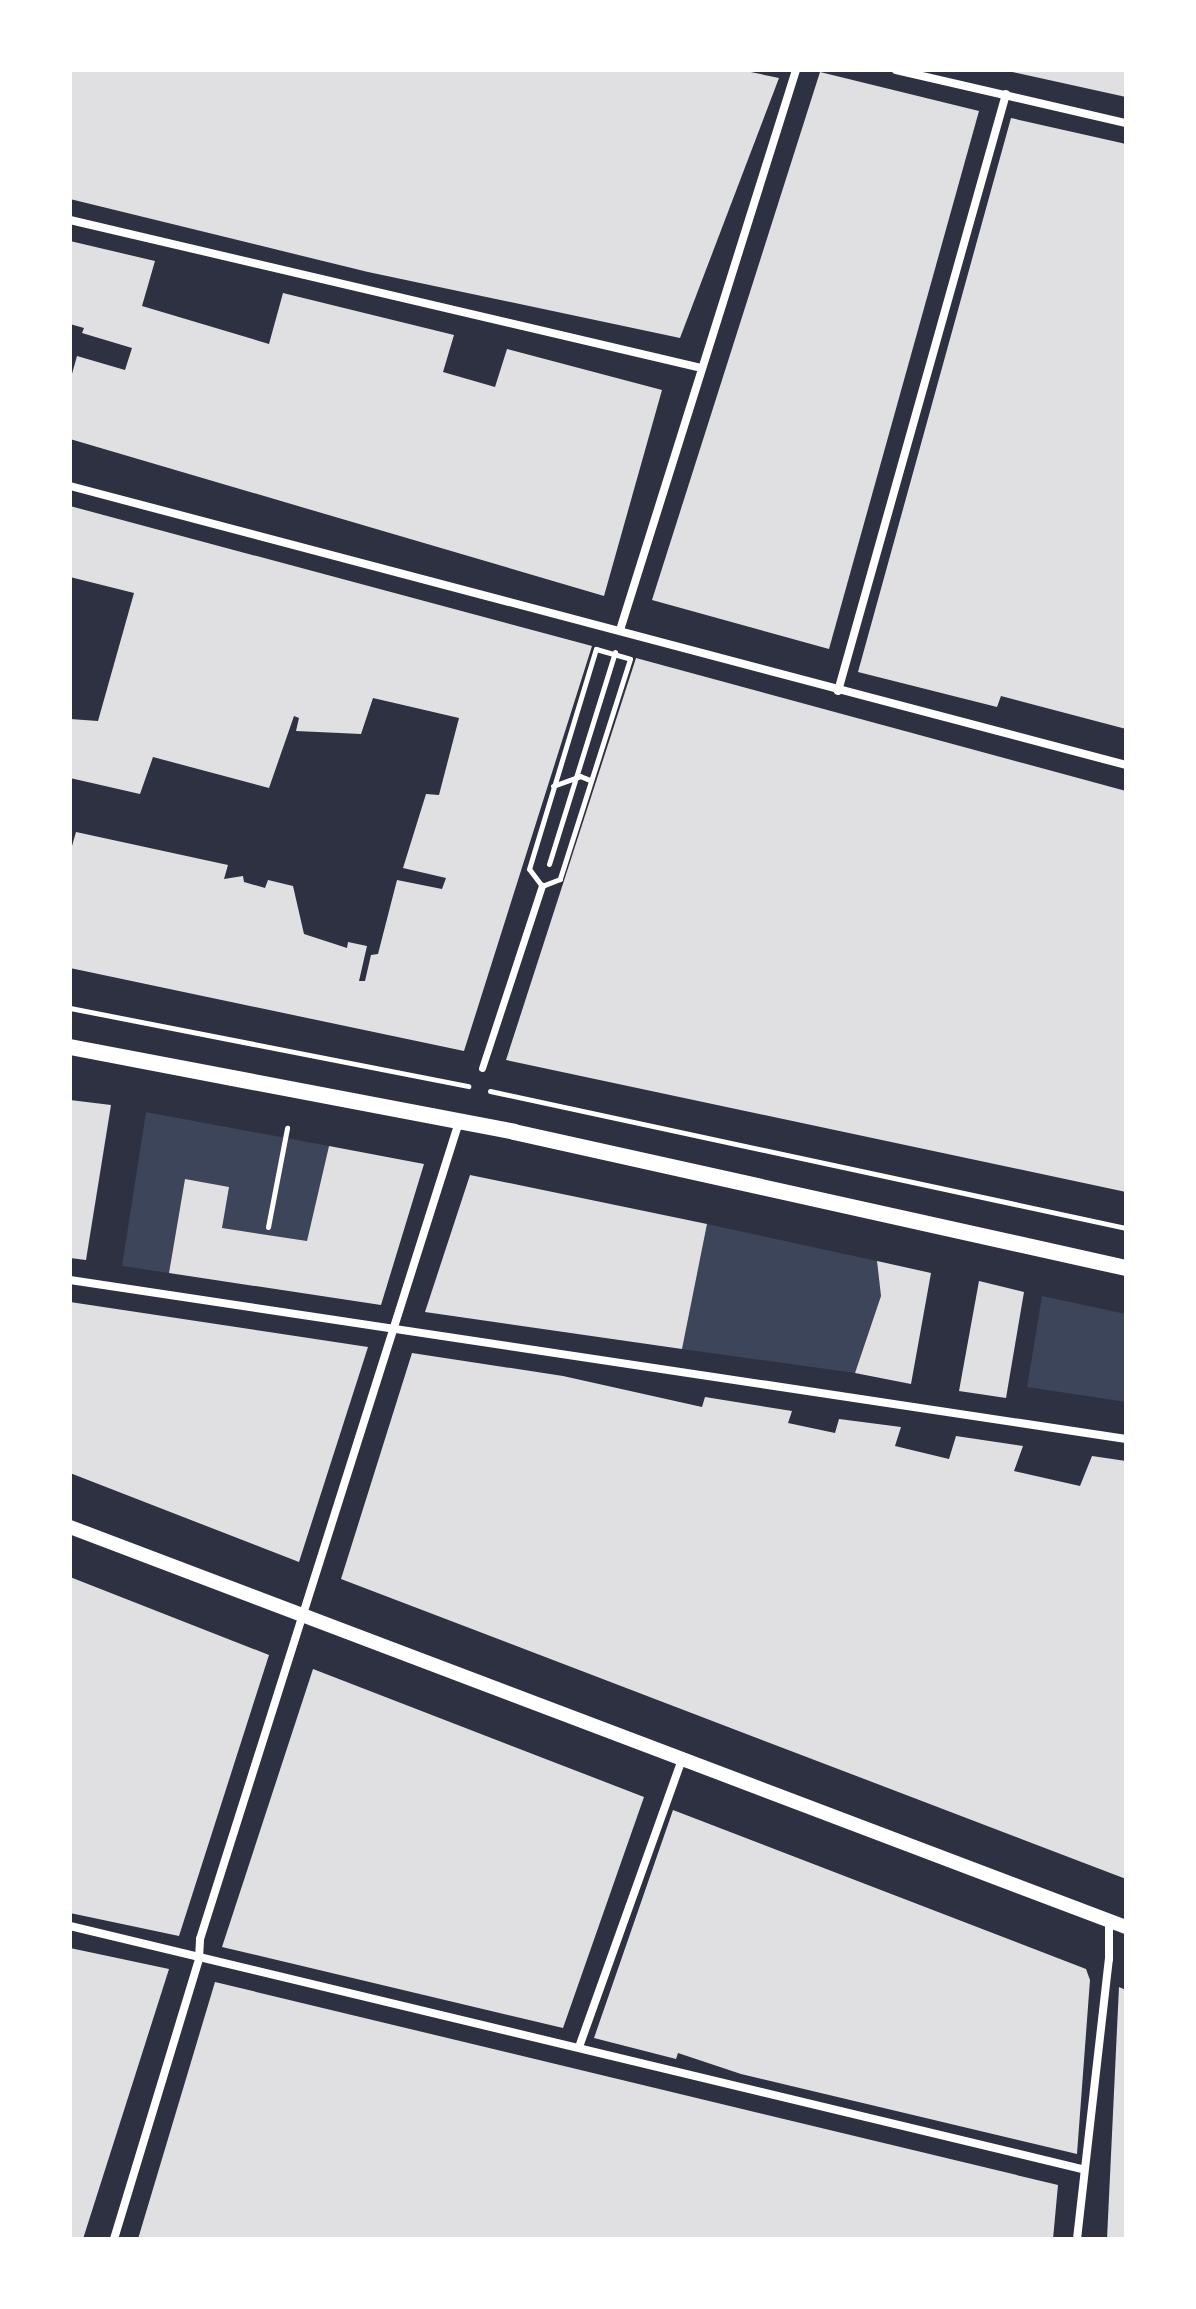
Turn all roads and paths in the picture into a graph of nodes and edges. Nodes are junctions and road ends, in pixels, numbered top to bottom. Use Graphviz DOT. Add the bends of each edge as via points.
graph roads {
  1 [pos="796,70"];
  2 [pos="896,70"];
  3 [pos="1006,94"];
  4 [pos="1126,123"];
  5 [pos="70,220"];
  6 [pos="701,368"];
  7 [pos="70,486"];
  8 [pos="620,630"];
  9 [pos="596,649"];
  10 [pos="630,659"];
  11 [pos="613,661"];
  12 [pos="838,691"];
  13 [pos="1126,765"];
  14 [pos="580,776"];
  15 [pos="590,780"];
  16 [pos="552,786"];
  17 [pos="529,869"];
  18 [pos="560,879"];
  19 [pos="542,886"];
  20 [pos="70,1008"];
  21 [pos="70,1047"];
  22 [pos="482,1068"];
  23 [pos="459,1122"];
  24 [pos="287,1128"];
  25 [pos="268,1227"];
  26 [pos="1126,1228"];
  27 [pos="1126,1268"];
  28 [pos="70,1280"];
  29 [pos="394,1328"];
  30 [pos="1126,1439"];
  31 [pos="70,1527"];
  32 [pos="304,1617"];
  33 [pos="682,1760"];
  34 [pos="1109,1920"];
  35 [pos="70,1926"];
  36 [pos="1126,1927"];
  37 [pos="199,1959"];
  38 [pos="579,2047"];
  39 [pos="1082,2169"];
  40 [pos="114,2239"];
  41 [pos="1077,2239"];
  1 -- 6 [label="street"];
  2 -- 3 [label="street"];
  3 -- 4 [label="street"];
  3 -- 12 [label="street"];
  5 -- 6 [label="street"];
  6 -- 8 [label="street"];
  7 -- 8 [label="street"];
  8 -- 12 [label="street"];
  9 -- 16 [label="path"];
  10 -- 15 [label="path"];
  11 -- 14 [label="path"];
  12 -- 13 [label="street"];
  14 -- 15 [label="path"];
  14 -- 16 [label="path"];
  14 -- 19 [label="path"];
  15 -- 18 [label="path"];
  16 -- 17 [label="path"];
  19 -- 22 [label="street"];
  20 -- 26 [label="path" via="405,1073"];
  21 -- 23 [label="main road"];
  23 -- 27 [label="main road"];
  23 -- 29 [label="street"];
  24 -- 25 [label="path"];
  28 -- 29 [label="street"];
  29 -- 30 [label="street"];
  29 -- 32 [label="street"];
  31 -- 32 [label="street"];
  32 -- 33 [label="street"];
  32 -- 37 [label="street" via="200,1939"];
  33 -- 34 [label="street"];
  33 -- 38 [label="street"];
  34 -- 36 [label="street"];
  34 -- 39 [label="street" via="1090,2142"];
  35 -- 37 [label="street"];
  37 -- 38 [label="street"];
  37 -- 40 [label="street"];
  38 -- 39 [label="street"];
  39 -- 41 [label="street"];
}
